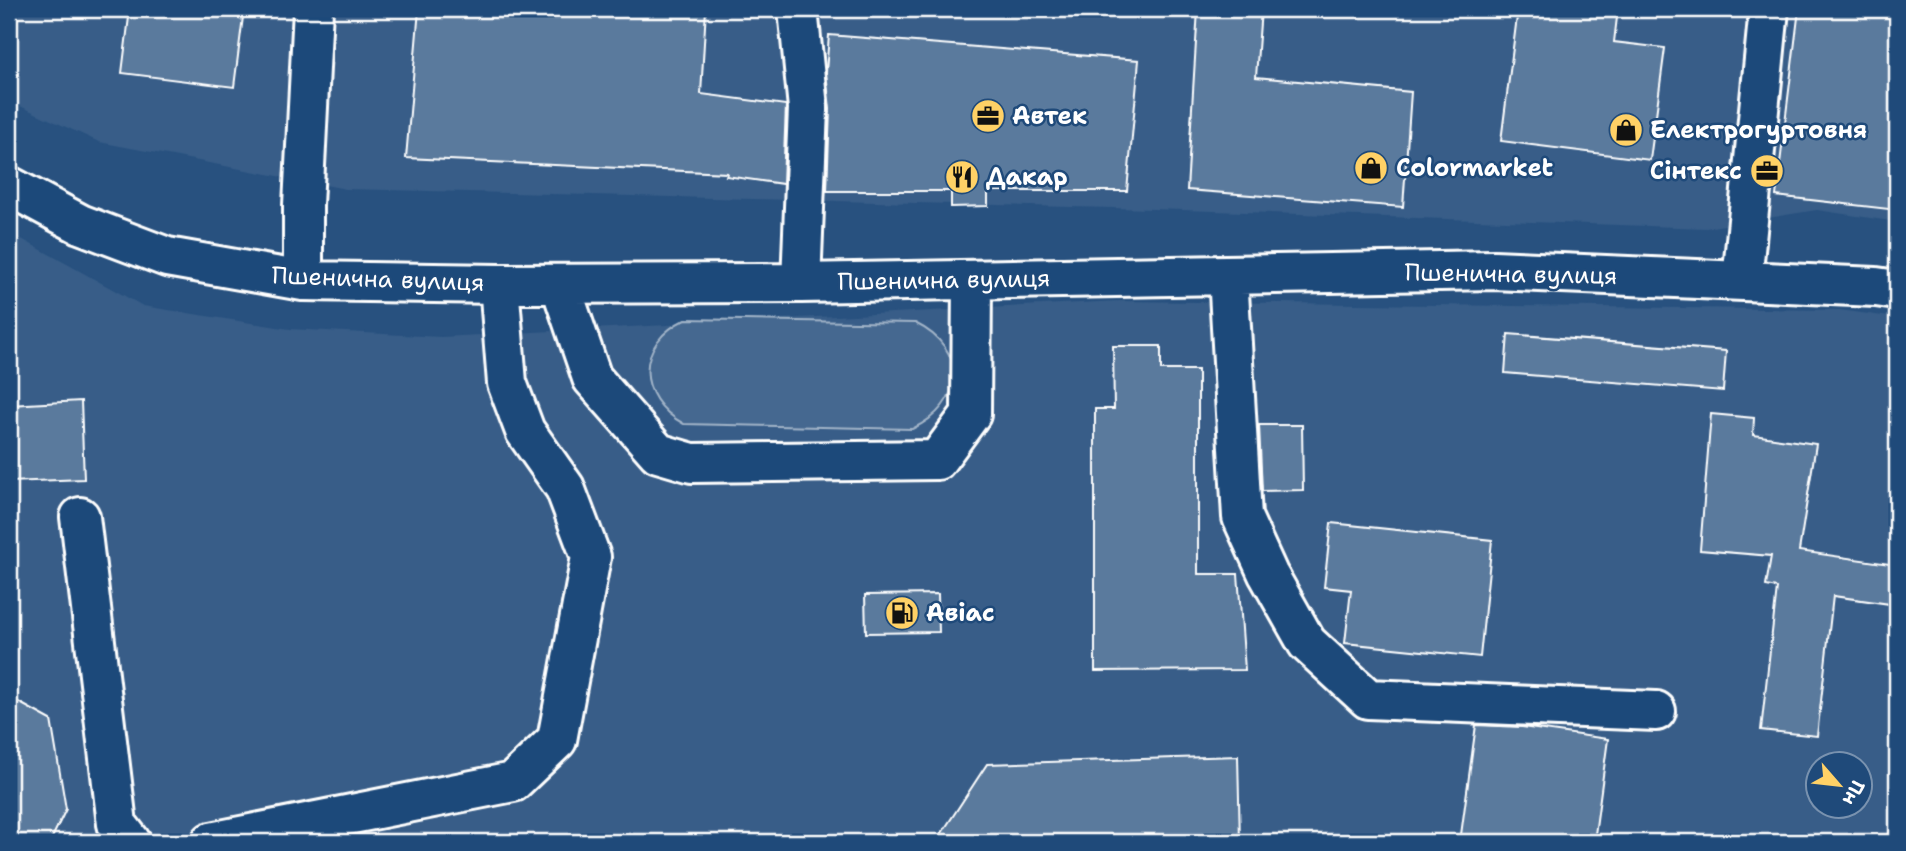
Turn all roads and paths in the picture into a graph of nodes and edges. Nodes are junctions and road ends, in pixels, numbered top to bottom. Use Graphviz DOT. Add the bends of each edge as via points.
graph roads {
  1 [pos="313,9"];
  2 [pos="798,9"];
  3 [pos="1769,9"];
  4 [pos="9,186"];
  5 [pos="1227,275"];
  6 [pos="972,280"];
  7 [pos="303,281"];
  8 [pos="1742,281"];
  9 [pos="800,283"];
  10 [pos="499,284"];
  11 [pos="559,284"];
  12 [pos="1897,290"];
  13 [pos="79,517"];
  14 [pos="1656,712"];
  15 [pos="131,842"];
  16 [pos="211,842"];
  1 -- 7 [label="street"];
  2 -- 9 [label="street" via="808,108"];
  3 -- 8 [label="street"];
  4 -- 7 [label="street, Пшенична вулиця" via="80,224 167,257"];
  5 -- 6 [label="street, Пшенична вулиця"];
  5 -- 8 [label="street, Пшенична вулиця" via="1494,270"];
  5 -- 14 [label="street" via="1242,517 1307,643 1368,699"];
  6 -- 9 [label="street, Пшенична вулиця"];
  6 -- 11 [label="street" via="971,414 937,460 692,463 658,453 592,378"];
  7 -- 10 [label="street, Пшенична вулиця"];
  8 -- 12 [label="street, Пшенична вулиця"];
  9 -- 11 [label="street, Пшенична вулиця"];
  10 -- 11 [label="street, Пшенична вулиця"];
  10 -- 16 [label="street" via="508,383 524,431 565,488 591,557 557,740 513,782"];
  13 -- 15 [label="street" via="117,824"];
}
